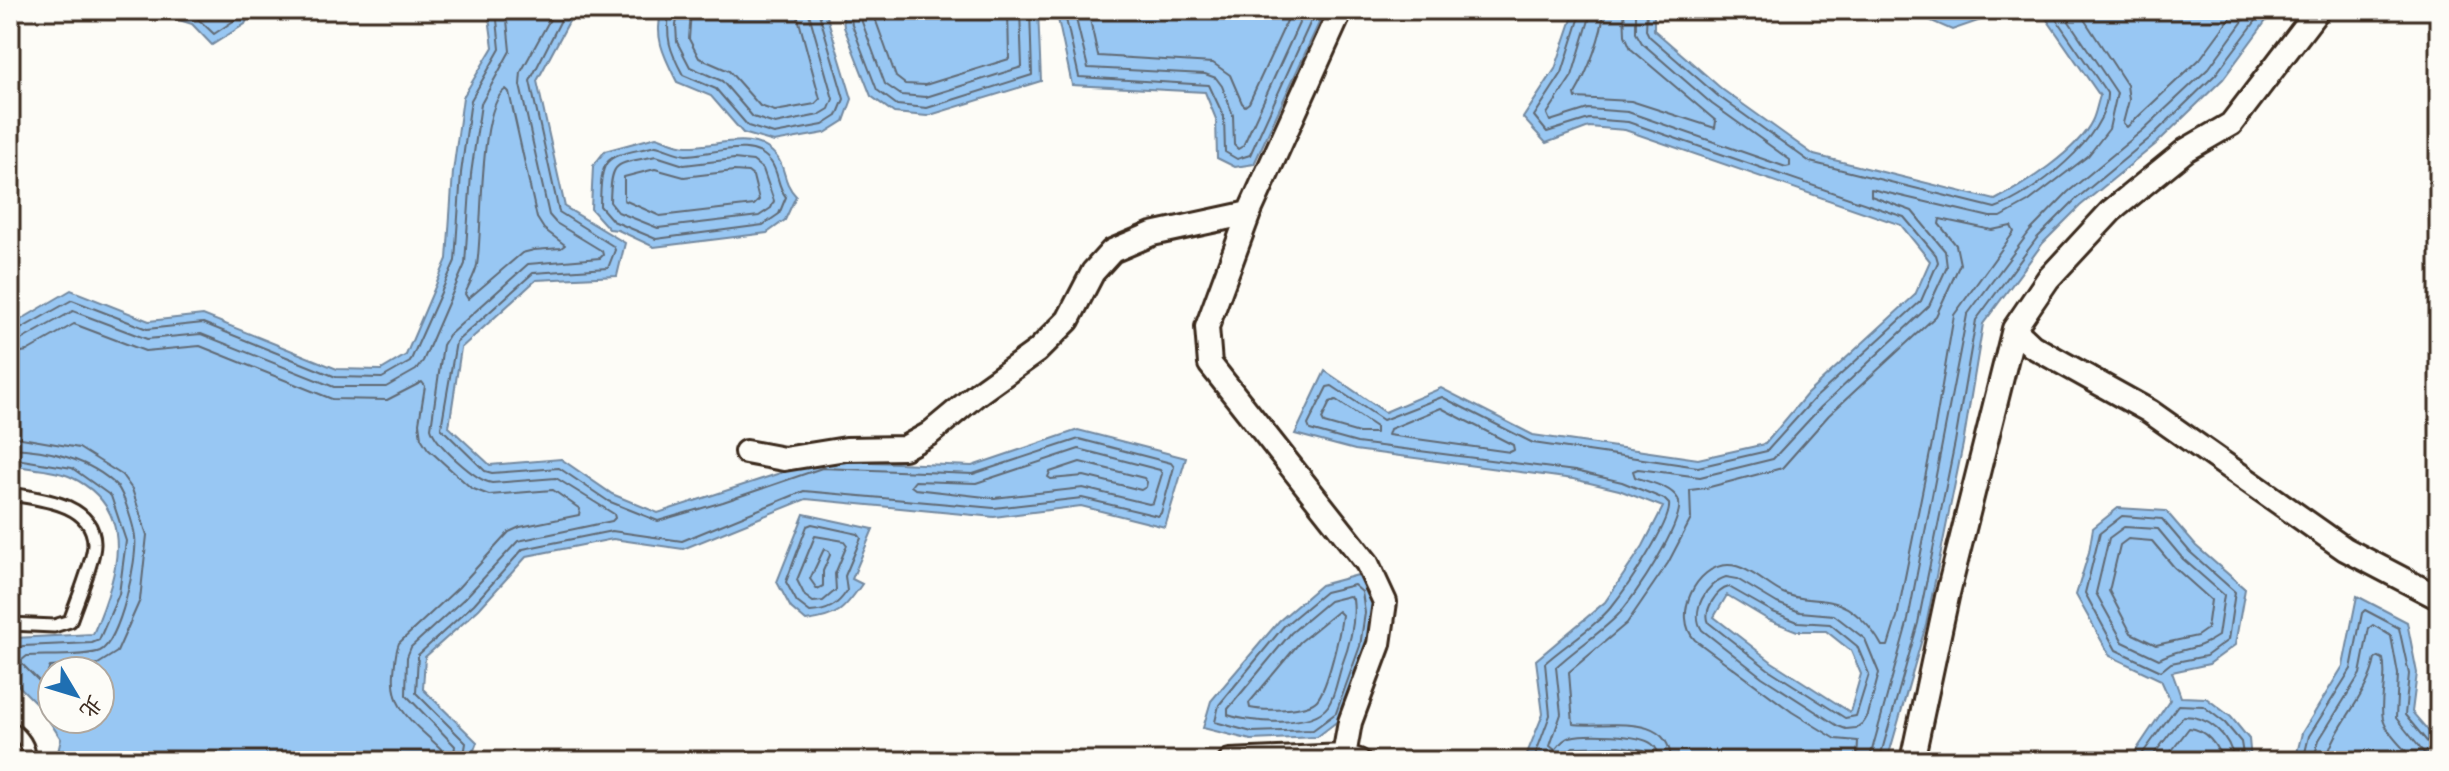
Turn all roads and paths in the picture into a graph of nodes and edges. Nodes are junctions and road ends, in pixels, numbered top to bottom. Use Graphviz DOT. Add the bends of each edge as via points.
graph roads {
  1 [pos="1341,10"];
  2 [pos="2318,10"];
  3 [pos="1249,213"];
  4 [pos="2014,329"];
  5 [pos="746,452"];
  6 [pos="10,494"];
  7 [pos="2439,598"];
  8 [pos="10,624"];
  9 [pos="10,727"];
  10 [pos="1349,759"];
  11 [pos="29,761"];
  12 [pos="1230,761"];
  13 [pos="1912,761"];
  1 -- 3 [label="street"];
  2 -- 4 [label="street" via="2231,124 2186,150 2111,211 2048,279"];
  3 -- 5 [label="street" via="1152,234 1112,251 1093,272 1068,320 1037,351 904,448 846,449 784,459"];
  3 -- 10 [label="street" via="1207,327 1210,364 1367,563 1385,602 1379,644 1350,722"];
  4 -- 7 [label="street" via="2032,346 2149,411 2345,549"];
  4 -- 13 [label="street"];
  6 -- 8 [label="lane" via="77,511 91,528 95,545 70,621 54,626"];
  9 -- 11 [label="lane" via="22,736"];
  10 -- 12 [label="street"];
}
